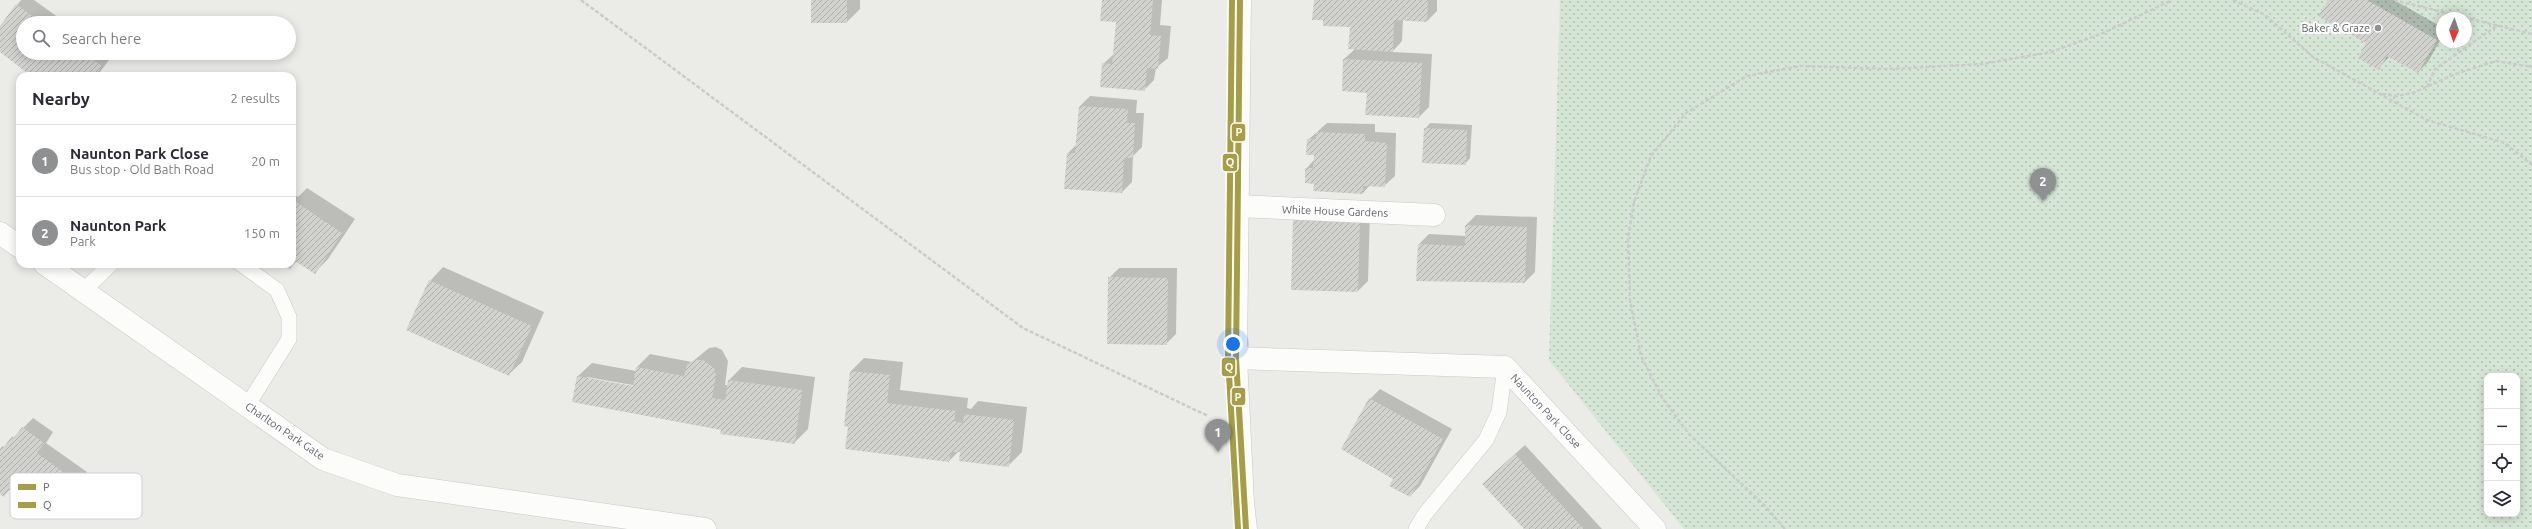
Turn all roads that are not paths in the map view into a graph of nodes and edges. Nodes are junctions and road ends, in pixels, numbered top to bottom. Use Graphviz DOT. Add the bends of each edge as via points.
graph roads {
  1 [pos="1240,0"];
  2 [pos="1237,206"];
  3 [pos="1434,215"];
  4 [pos="0,233"];
  5 [pos="16,244"];
  6 [pos="51,268"];
  7 [pos="107,268"];
  8 [pos="247,268"];
  9 [pos="83,291"];
  10 [pos="1236,358"];
  11 [pos="1505,367"];
  12 [pos="247,406"];
  13 [pos="705,529"];
  14 [pos="1246,529"];
  15 [pos="1416,529"];
  16 [pos="1655,529"];
  1 -- 2 [label="street"];
  2 -- 3 [label="street, White House Gardens"];
  2 -- 10 [label="street"];
  4 -- 5 [label="street"];
  6 -- 9 [label="street, Charlton Park Gate"];
  7 -- 9 [label="lane"];
  8 -- 12 [label="lane" via="277,290 289,317 289,339"];
  9 -- 12 [label="street, Charlton Park Gate"];
  10 -- 11 [label="street, Naunton Park Close"];
  10 -- 14 [label="street"];
  11 -- 15 [label="lane" via="1499,412 1486,440 1425,514"];
  11 -- 16 [label="street, Naunton Park Close"];
  12 -- 13 [label="street, Charlton Park Gate" via="323,459 397,485"];
}
